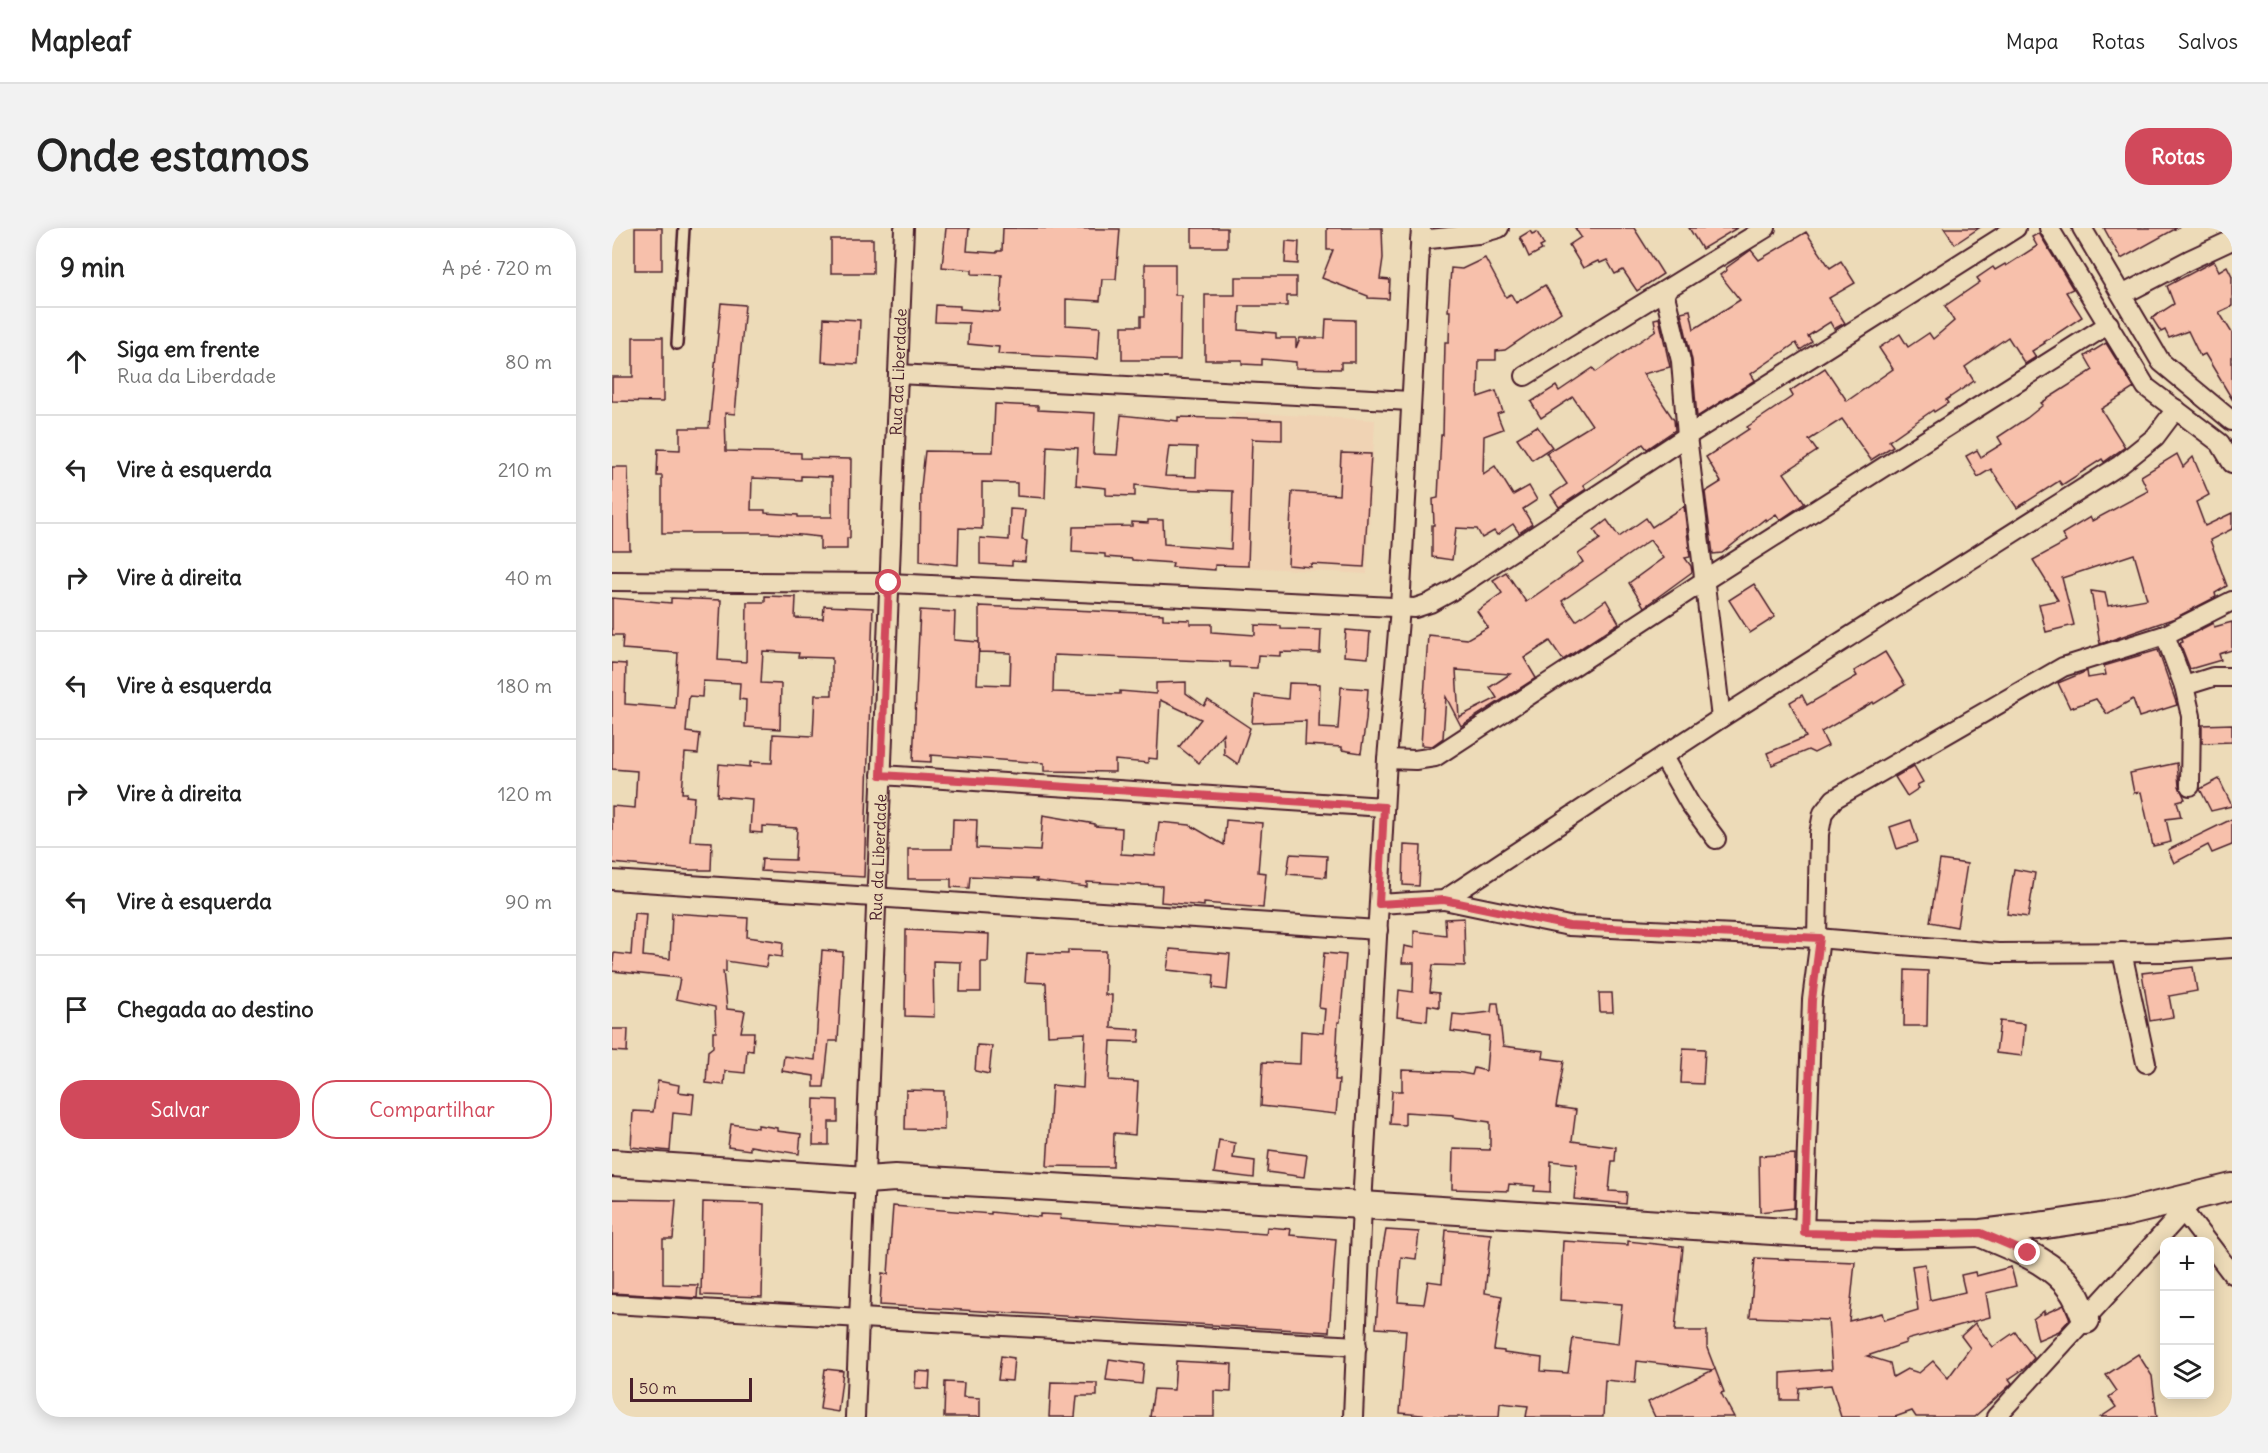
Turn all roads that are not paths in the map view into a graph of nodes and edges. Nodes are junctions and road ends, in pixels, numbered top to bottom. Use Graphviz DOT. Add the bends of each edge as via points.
graph roads {
  1 [pos="684,228"];
  2 [pos="904,228"];
  3 [pos="1499,228"];
  4 [pos="1766,228"];
  5 [pos="2016,228"];
  6 [pos="2049,228"];
  7 [pos="2082,228"];
  8 [pos="1421,234"];
  9 [pos="2232,240"];
  10 [pos="1664,291"];
  11 [pos="2122,295"];
  12 [pos="2109,324"];
  13 [pos="677,344"];
  14 [pos="898,374"];
  15 [pos="1525,376"];
  16 [pos="1410,401"];
  17 [pos="2176,410"];
  18 [pos="2228,413"];
  19 [pos="1687,436"];
  20 [pos="2232,463"];
  21 [pos="612,581"];
  22 [pos="1704,581"];
  23 [pos="889,583"];
  24 [pos="2232,601"];
  25 [pos="1400,608"];
  26 [pos="2165,635"];
  27 [pos="2232,677"];
  28 [pos="2184,686"];
  29 [pos="1721,718"];
  30 [pos="1663,757"];
  31 [pos="1387,759"];
  32 [pos="881,775"];
  33 [pos="2190,786"];
  34 [pos="1384,807"];
  35 [pos="1716,839"];
  36 [pos="612,880"];
  37 [pos="875,897"];
  38 [pos="1444,900"];
  39 [pos="1379,904"];
  40 [pos="1378,930"];
  41 [pos="1818,938"];
  42 [pos="2232,948"];
  43 [pos="2122,952"];
  44 [pos="2146,1063"];
  45 [pos="612,1163"];
  46 [pos="866,1180"];
  47 [pos="2232,1187"];
  48 [pos="2191,1204"];
  49 [pos="1362,1205"];
  50 [pos="1804,1233"];
  51 [pos="1981,1233"];
  52 [pos="2205,1237"];
  53 [pos="2214,1251"];
  54 [pos="2232,1274"];
  55 [pos="612,1304"];
  56 [pos="859,1318"];
  57 [pos="2086,1320"];
  58 [pos="1357,1346"];
  59 [pos="855,1417"];
  60 [pos="1353,1417"];
  61 [pos="1996,1417"];
  1 -- 13 [label="lane"];
  2 -- 14 [label="street, Rua da Liberdade"];
  3 -- 8 [label="street" via="1478,234"];
  4 -- 10 [label="street"];
  5 -- 19 [label="street"];
  6 -- 12 [label="street"];
  7 -- 11 [label="street"];
  8 -- 16 [label="street"];
  9 -- 11 [label="street"];
  10 -- 15 [label="street"];
  10 -- 19 [label="street" via="1681,361"];
  11 -- 18 [label="street" via="2161,362"];
  12 -- 17 [label="street" via="2146,387"];
  12 -- 22 [label="street"];
  14 -- 16 [label="street"];
  14 -- 23 [label="street, Rua da Liberdade"];
  16 -- 25 [label="street"];
  17 -- 20 [label="street" via="2220,443"];
  17 -- 29 [label="street" via="2155,437 2121,465"];
  19 -- 22 [label="street"];
  19 -- 25 [label="street" via="1450,592 1422,606"];
  21 -- 23 [label="street"];
  22 -- 29 [label="street"];
  22 -- 31 [label="street" via="1435,757"];
  23 -- 25 [label="street"];
  23 -- 32 [label="street, Rua da Liberdade"];
  24 -- 26 [label="street"];
  25 -- 31 [label="street"];
  26 -- 28 [label="street"];
  26 -- 41 [label="street" via="2063,667 1834,799 1823,813 1819,834"];
  27 -- 28 [label="street" via="2213,677"];
  28 -- 33 [label="street" via="2191,716"];
  29 -- 30 [label="street"];
  30 -- 35 [label="street"];
  30 -- 38 [label="street"];
  31 -- 34 [label="street"];
  32 -- 34 [label="street"];
  32 -- 37 [label="street, Rua da Liberdade"];
  34 -- 39 [label="street"];
  36 -- 37 [label="street"];
  37 -- 40 [label="street"];
  37 -- 46 [label="street, Rua da Liberdade"];
  38 -- 39 [label="street"];
  38 -- 41 [label="street" via="1569,926"];
  39 -- 40 [label="street"];
  40 -- 49 [label="street"];
  41 -- 43 [label="street" via="1998,953"];
  41 -- 50 [label="street" via="1812,1000"];
  42 -- 43 [label="street"];
  43 -- 44 [label="street"];
  45 -- 46 [label="main road"];
  46 -- 49 [label="main road" via="895,1178"];
  46 -- 56 [label="street, Rua da Liberdade"];
  47 -- 48 [label="main road"];
  48 -- 51 [label="main road"];
  48 -- 52 [label="street"];
  48 -- 57 [label="street"];
  49 -- 50 [label="main road"];
  49 -- 58 [label="street"];
  50 -- 51 [label="main road"];
  51 -- 57 [label="main road" via="2028,1253 2055,1271 2073,1291"];
  53 -- 54 [label="street"];
  55 -- 56 [label="street"];
  56 -- 58 [label="street"];
  56 -- 59 [label="street, Rua da Liberdade"];
  57 -- 61 [label="street"];
  58 -- 60 [label="street"];
}
